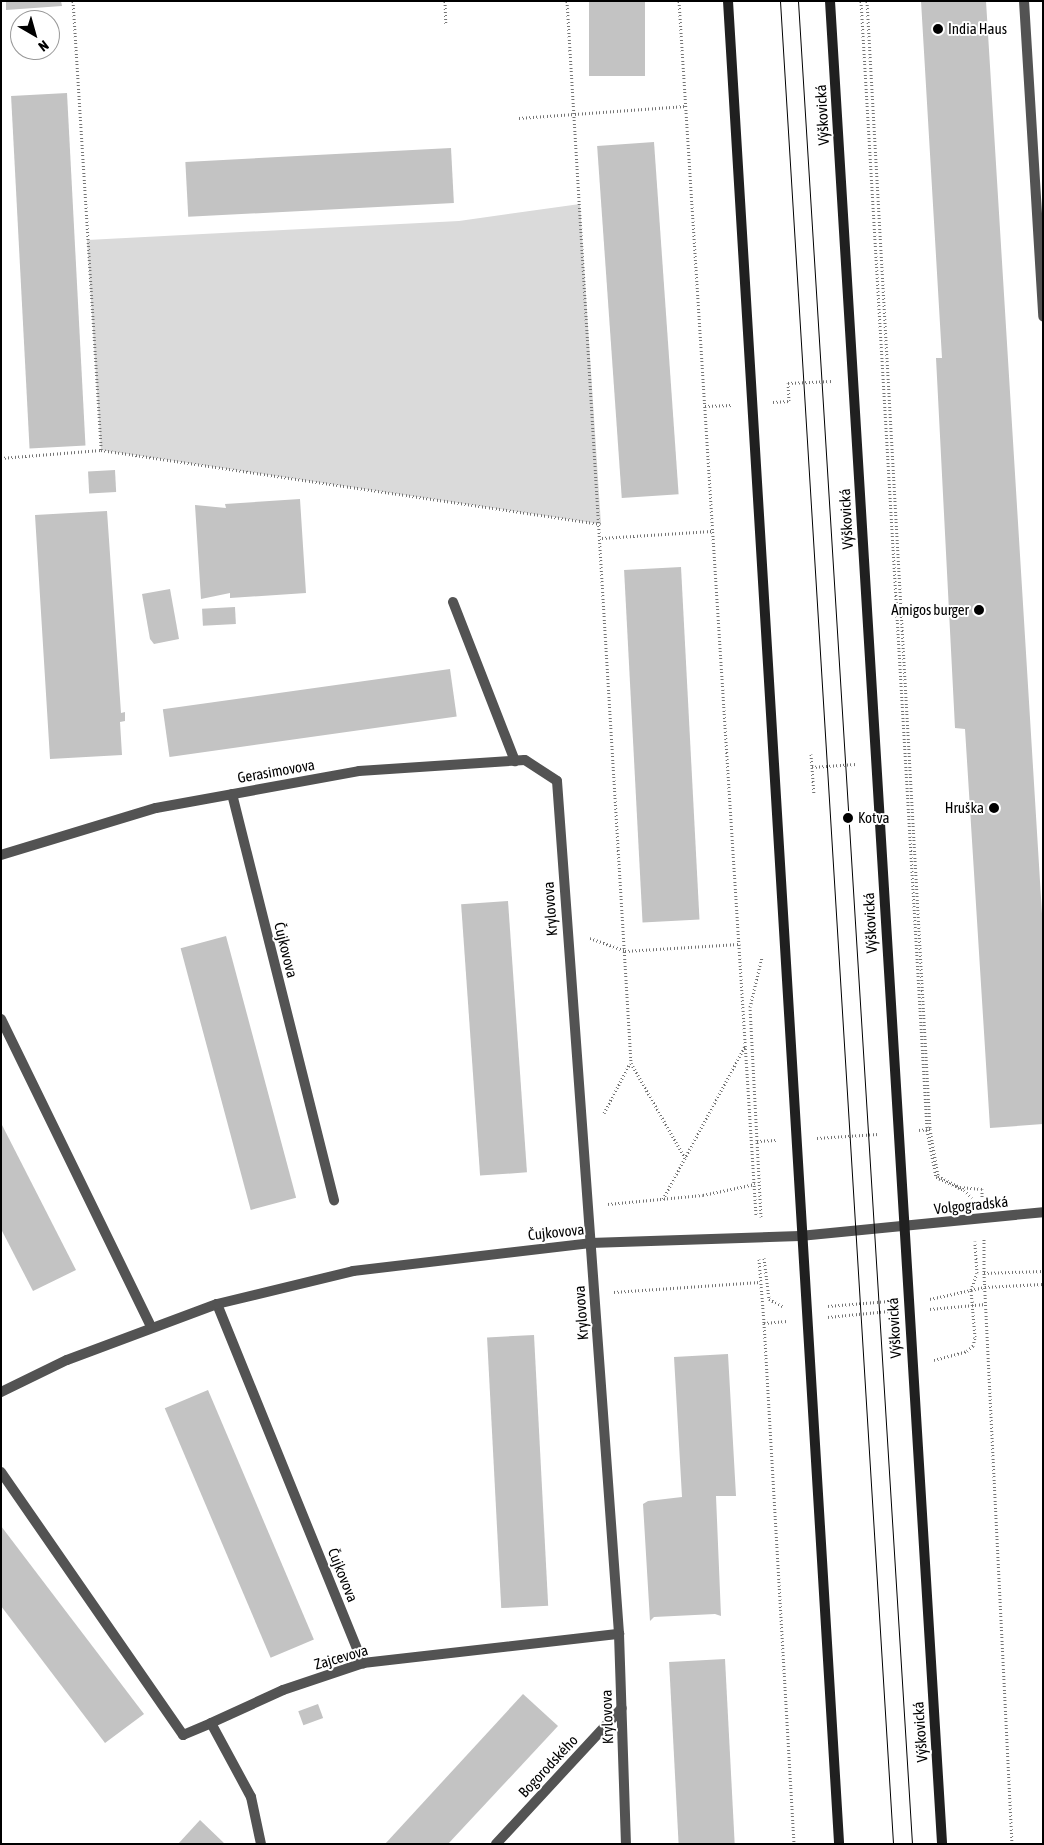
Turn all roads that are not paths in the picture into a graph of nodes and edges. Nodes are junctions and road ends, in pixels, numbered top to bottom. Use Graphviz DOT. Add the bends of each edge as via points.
graph roads {
  1 [pos="728,1"];
  2 [pos="830,1"];
  3 [pos="1024,1"];
  4 [pos="1043,316"];
  5 [pos="453,602"];
  6 [pos="515,761"];
  7 [pos="557,781"];
  8 [pos="232,794"];
  9 [pos="1,854"];
  10 [pos="1,1019"];
  11 [pos="334,1200"];
  12 [pos="1043,1212"];
  13 [pos="903,1228"];
  14 [pos="800,1236"];
  15 [pos="590,1243"];
  16 [pos="217,1304"];
  17 [pos="151,1327"];
  18 [pos="1,1392"];
  19 [pos="1,1472"];
  20 [pos="619,1634"];
  21 [pos="363,1663"];
  22 [pos="622,1708"];
  23 [pos="211,1723"];
  24 [pos="261,1844"];
  25 [pos="496,1844"];
  26 [pos="626,1844"];
  27 [pos="838,1844"];
  28 [pos="942,1844"];
  1 -- 14 [label="street"];
  2 -- 13 [label="street, Výškovická"];
  3 -- 4 [label="street"];
  5 -- 6 [label="street"];
  6 -- 7 [label="street, Gerasimovova" via="524,760"];
  6 -- 8 [label="street, Gerasimovova" via="359,770"];
  7 -- 15 [label="street, Krylovova"];
  8 -- 9 [label="street, Gerasimovova" via="156,808"];
  8 -- 11 [label="street, Čujkovova"];
  10 -- 17 [label="street"];
  12 -- 13 [label="street, Volgogradská"];
  13 -- 14 [label="street, Čujkovova"];
  13 -- 28 [label="street, Výškovická"];
  14 -- 15 [label="street, Čujkovova"];
  14 -- 27 [label="street"];
  15 -- 16 [label="street, Čujkovova" via="353,1272"];
  15 -- 20 [label="street, Krylovova"];
  16 -- 17 [label="street, Čujkovova"];
  16 -- 21 [label="street, Čujkovova"];
  17 -- 18 [label="street, Čujkovova" via="68,1360"];
  19 -- 23 [label="street, Zajcevova" via="183,1735"];
  20 -- 21 [label="street, Zajcevova"];
  20 -- 22 [label="street, Krylovova"];
  21 -- 23 [label="street, Zajcevova" via="284,1690"];
  22 -- 25 [label="street, Bogorodského"];
  22 -- 26 [label="street, Krylovova"];
  23 -- 24 [label="street" via="251,1797"];
}
